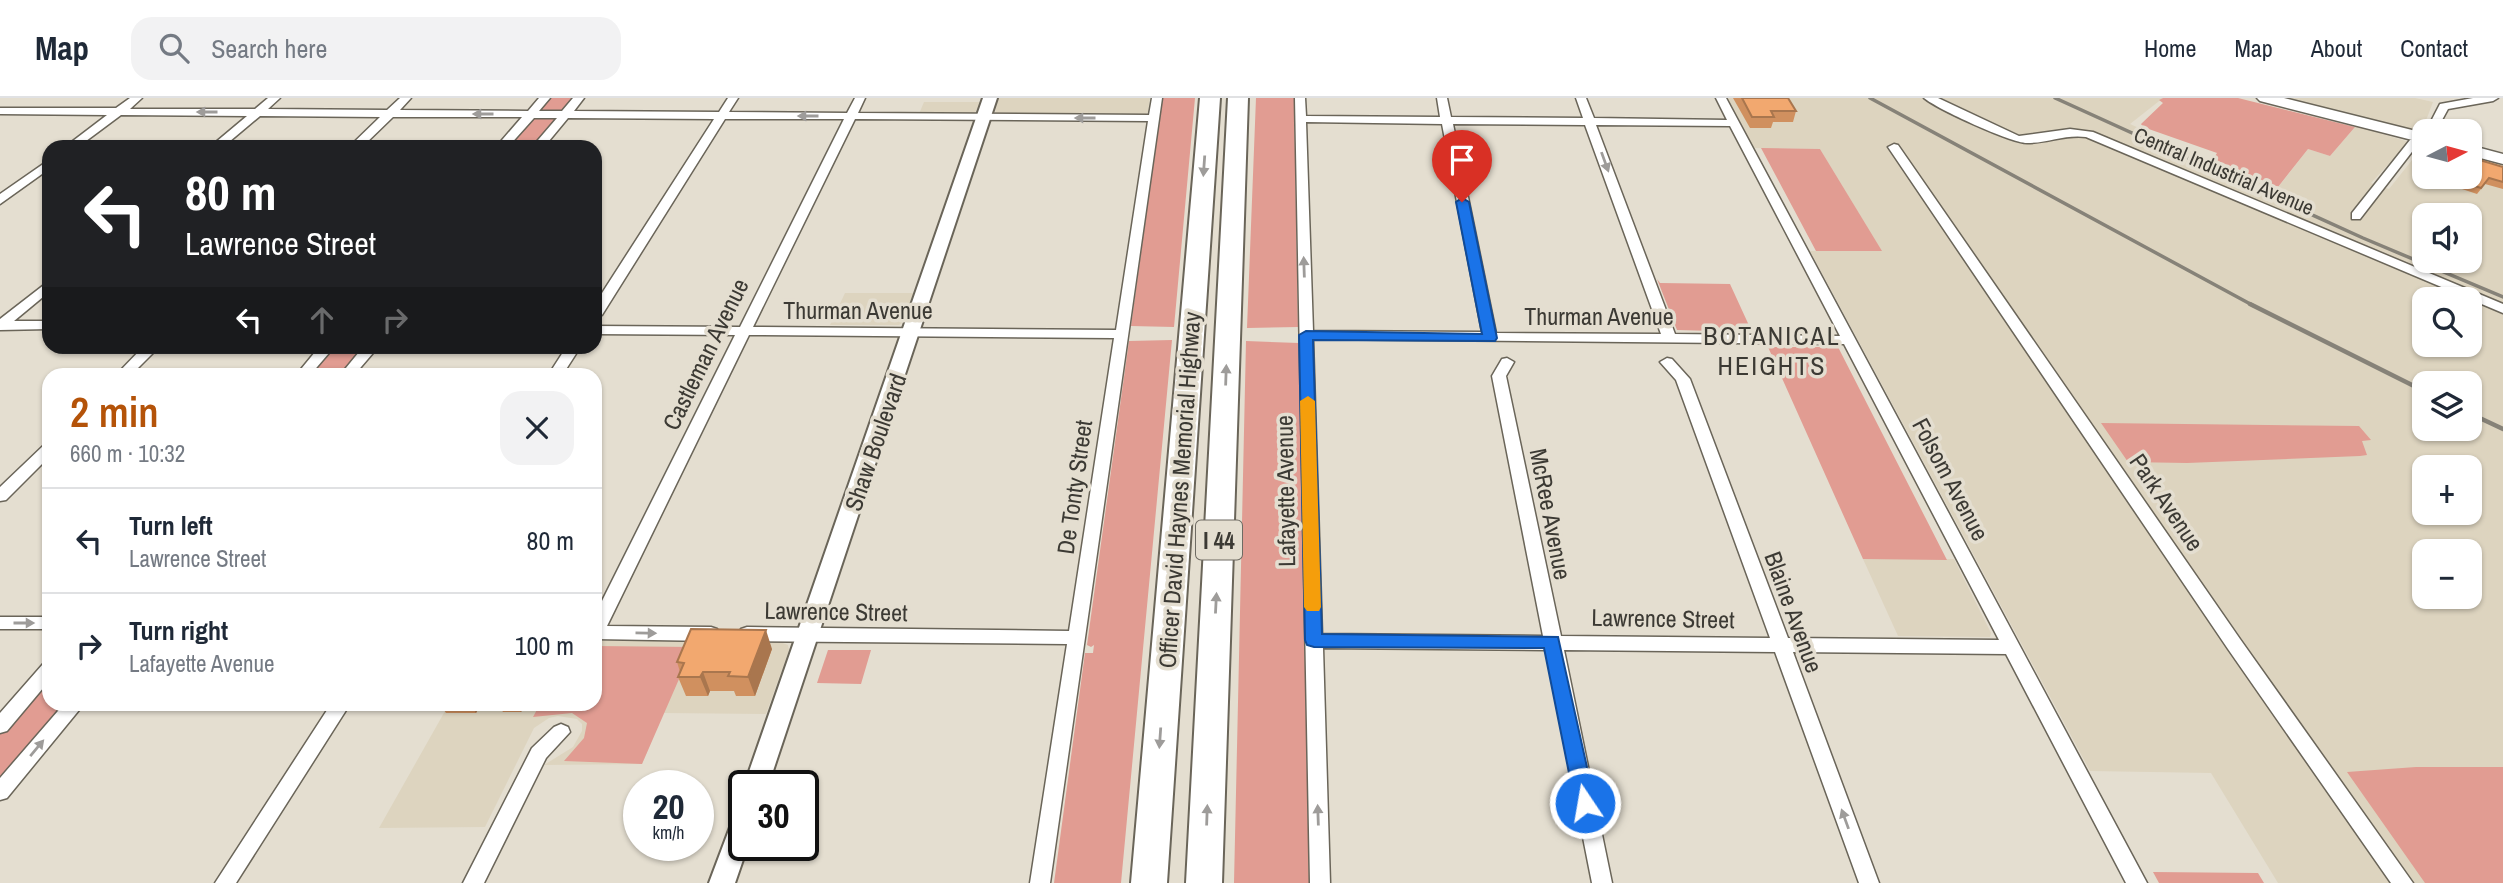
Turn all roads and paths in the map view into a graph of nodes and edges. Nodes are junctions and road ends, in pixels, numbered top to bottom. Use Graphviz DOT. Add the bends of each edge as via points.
graph roads {
  1 [pos="137,98"];
  2 [pos="275,98"];
  3 [pos="406,98"];
  4 [pos="544,98"];
  5 [pos="579,98"];
  6 [pos="733,98"];
  7 [pos="860,98"];
  8 [pos="990,98"];
  9 [pos="1157,98"];
  10 [pos="1210,98"];
  11 [pos="1238,98"];
  12 [pos="1300,98"];
  13 [pos="1441,98"];
  14 [pos="1581,98"];
  15 [pos="1721,98"];
  16 [pos="1929,98"];
  17 [pos="2265,98"];
  18 [pos="2493,98"];
  19 [pos="0,111"];
  20 [pos="118,112"];
  21 [pos="259,112"];
  22 [pos="389,114"];
  23 [pos="530,114"];
  24 [pos="565,114"];
  25 [pos="722,116"];
  26 [pos="851,116"];
  27 [pos="983,118"];
  28 [pos="1153,118"];
  29 [pos="1300,119"];
  30 [pos="2437,119"];
  31 [pos="1446,120"];
  32 [pos="1590,121"];
  33 [pos="1735,122"];
  34 [pos="2412,135"];
  35 [pos="80,140"];
  36 [pos="225,140"];
  37 [pos="362,140"];
  38 [pos="508,140"];
  39 [pos="544,140"];
  40 [pos="2412,145"];
  41 [pos="1894,147"];
  42 [pos="2482,153"];
  43 [pos="2503,159"];
  44 [pos="42,168"];
  45 [pos="0,200"];
  46 [pos="2356,216"];
  47 [pos="42,291"];
  48 [pos="602,304"];
  49 [pos="2503,309"];
  50 [pos="0,325"];
  51 [pos="42,325"];
  52 [pos="602,330"];
  53 [pos="746,332"];
  54 [pos="912,333"];
  55 [pos="1122,334"];
  56 [pos="1306,335"];
  57 [pos="1490,338"];
  58 [pos="1670,338"];
  59 [pos="1850,340"];
  60 [pos="145,354"];
  61 [pos="321,354"];
  62 [pos="365,354"];
  63 [pos="1507,362"];
  64 [pos="1667,362"];
  65 [pos="130,368"];
  66 [pos="309,368"];
  67 [pos="353,368"];
  68 [pos="42,455"];
  69 [pos="0,496"];
  70 [pos="602,618"];
  71 [pos="0,623"];
  72 [pos="42,623"];
  73 [pos="602,632"];
  74 [pos="809,635"];
  75 [pos="1077,638"];
  76 [pos="1314,640"];
  77 [pos="1551,642"];
  78 [pos="1779,645"];
  79 [pos="2011,647"];
  80 [pos="42,677"];
  81 [pos="69,711"];
  82 [pos="336,711"];
  83 [pos="0,726"];
  84 [pos="561,732"];
  85 [pos="762,770"];
  86 [pos="0,792"];
  87 [pos="730,861"];
  88 [pos="225,883"];
  89 [pos="473,883"];
  90 [pos="722,883"];
  91 [pos="1040,883"];
  92 [pos="1149,883"];
  93 [pos="1204,883"];
  94 [pos="1320,883"];
  95 [pos="1602,883"];
  96 [pos="1868,883"];
  97 [pos="2137,883"];
  98 [pos="2403,883"];
  1 -- 20 [label="street"];
  2 -- 21 [label="street"];
  3 -- 22 [label="street"];
  4 -- 23 [label="street"];
  5 -- 24 [label="street"];
  6 -- 25 [label="street"];
  7 -- 26 [label="street, Castleman Avenue"];
  8 -- 27 [label="street, Shaw Boulevard"];
  9 -- 28 [label="street, De Tonty Street"];
  10 -- 92 [label="highway, Officer David Haynes Memorial Highway / I 44, one-way"];
  93 -- 11 [label="highway, Officer David Haynes Memorial Highway / I 44, one-way"];
  12 -- 29 [label="street, Lafayette Avenue"];
  13 -- 31 [label="street"];
  14 -- 32 [label="street"];
  15 -- 33 [label="street, Folsom Avenue"];
  16 -- 49 [label="street, Central Industrial Avenue" via="2017,139 2030,141 2070,131 2089,134"];
  17 -- 34 [label="main road"];
  18 -- 30 [label="street" via="2444,106"];
  19 -- 20 [label="street"];
  21 -- 20 [label="street, one-way"];
  20 -- 35 [label="street"];
  21 -- 22 [label="street"];
  21 -- 36 [label="street"];
  23 -- 22 [label="street, one-way"];
  22 -- 37 [label="street"];
  23 -- 24 [label="street"];
  23 -- 38 [label="street"];
  24 -- 25 [label="street"];
  24 -- 39 [label="street"];
  26 -- 25 [label="street, one-way"];
  25 -- 48 [label="street"];
  26 -- 27 [label="street"];
  26 -- 53 [label="street, Castleman Avenue"];
  28 -- 27 [label="street, one-way"];
  27 -- 54 [label="street, Shaw Boulevard"];
  28 -- 55 [label="street, De Tonty Street"];
  29 -- 31 [label="street"];
  56 -- 29 [label="street, Lafayette Avenue, one-way"];
  31 -- 32 [label="street"];
  31 -- 57 [label="street"];
  32 -- 33 [label="street"];
  32 -- 58 [label="street, one-way"];
  33 -- 59 [label="street, Folsom Avenue"];
  40 -- 46 [label="street"];
  41 -- 98 [label="street, Park Avenue"];
  42 -- 43 [label="main road"];
  44 -- 45 [label="street"];
  47 -- 50 [label="street"];
  50 -- 51 [label="street"];
  52 -- 53 [label="street, Thurman Avenue"];
  53 -- 54 [label="street, Thurman Avenue"];
  53 -- 70 [label="street, Castleman Avenue"];
  54 -- 55 [label="street, Thurman Avenue"];
  54 -- 74 [label="street, Shaw Boulevard"];
  55 -- 75 [label="street, De Tonty Street"];
  56 -- 57 [label="street, Thurman Avenue"];
  56 -- 76 [label="street, Lafayette Avenue"];
  57 -- 58 [label="street, Thurman Avenue"];
  58 -- 59 [label="street, Thurman Avenue"];
  59 -- 79 [label="street, Folsom Avenue"];
  60 -- 65 [label="street"];
  61 -- 66 [label="street"];
  62 -- 67 [label="street"];
  63 -- 77 [label="street, McRee Avenue" via="1499,376"];
  64 -- 78 [label="street, Blaine Avenue" via="1683,379"];
  68 -- 69 [label="street"];
  71 -- 72 [label="street, one-way"];
  73 -- 74 [label="street, Lawrence Street, one-way"];
  74 -- 75 [label="street, Lawrence Street"];
  74 -- 85 [label="street, Shaw Boulevard"];
  75 -- 91 [label="street, De Tonty Street"];
  76 -- 77 [label="street, Lawrence Street"];
  94 -- 76 [label="street, Lafayette Avenue, one-way"];
  77 -- 78 [label="street, Lawrence Street"];
  77 -- 95 [label="street, McRee Avenue"];
  78 -- 79 [label="street, Lawrence Street"];
  96 -- 78 [label="street, Blaine Avenue, one-way"];
  79 -- 97 [label="street, Folsom Avenue"];
  80 -- 83 [label="street"];
  86 -- 81 [label="street, one-way"];
  82 -- 88 [label="street"];
  84 -- 89 [label="street" via="539,753"];
  87 -- 90 [label="street"];
}
